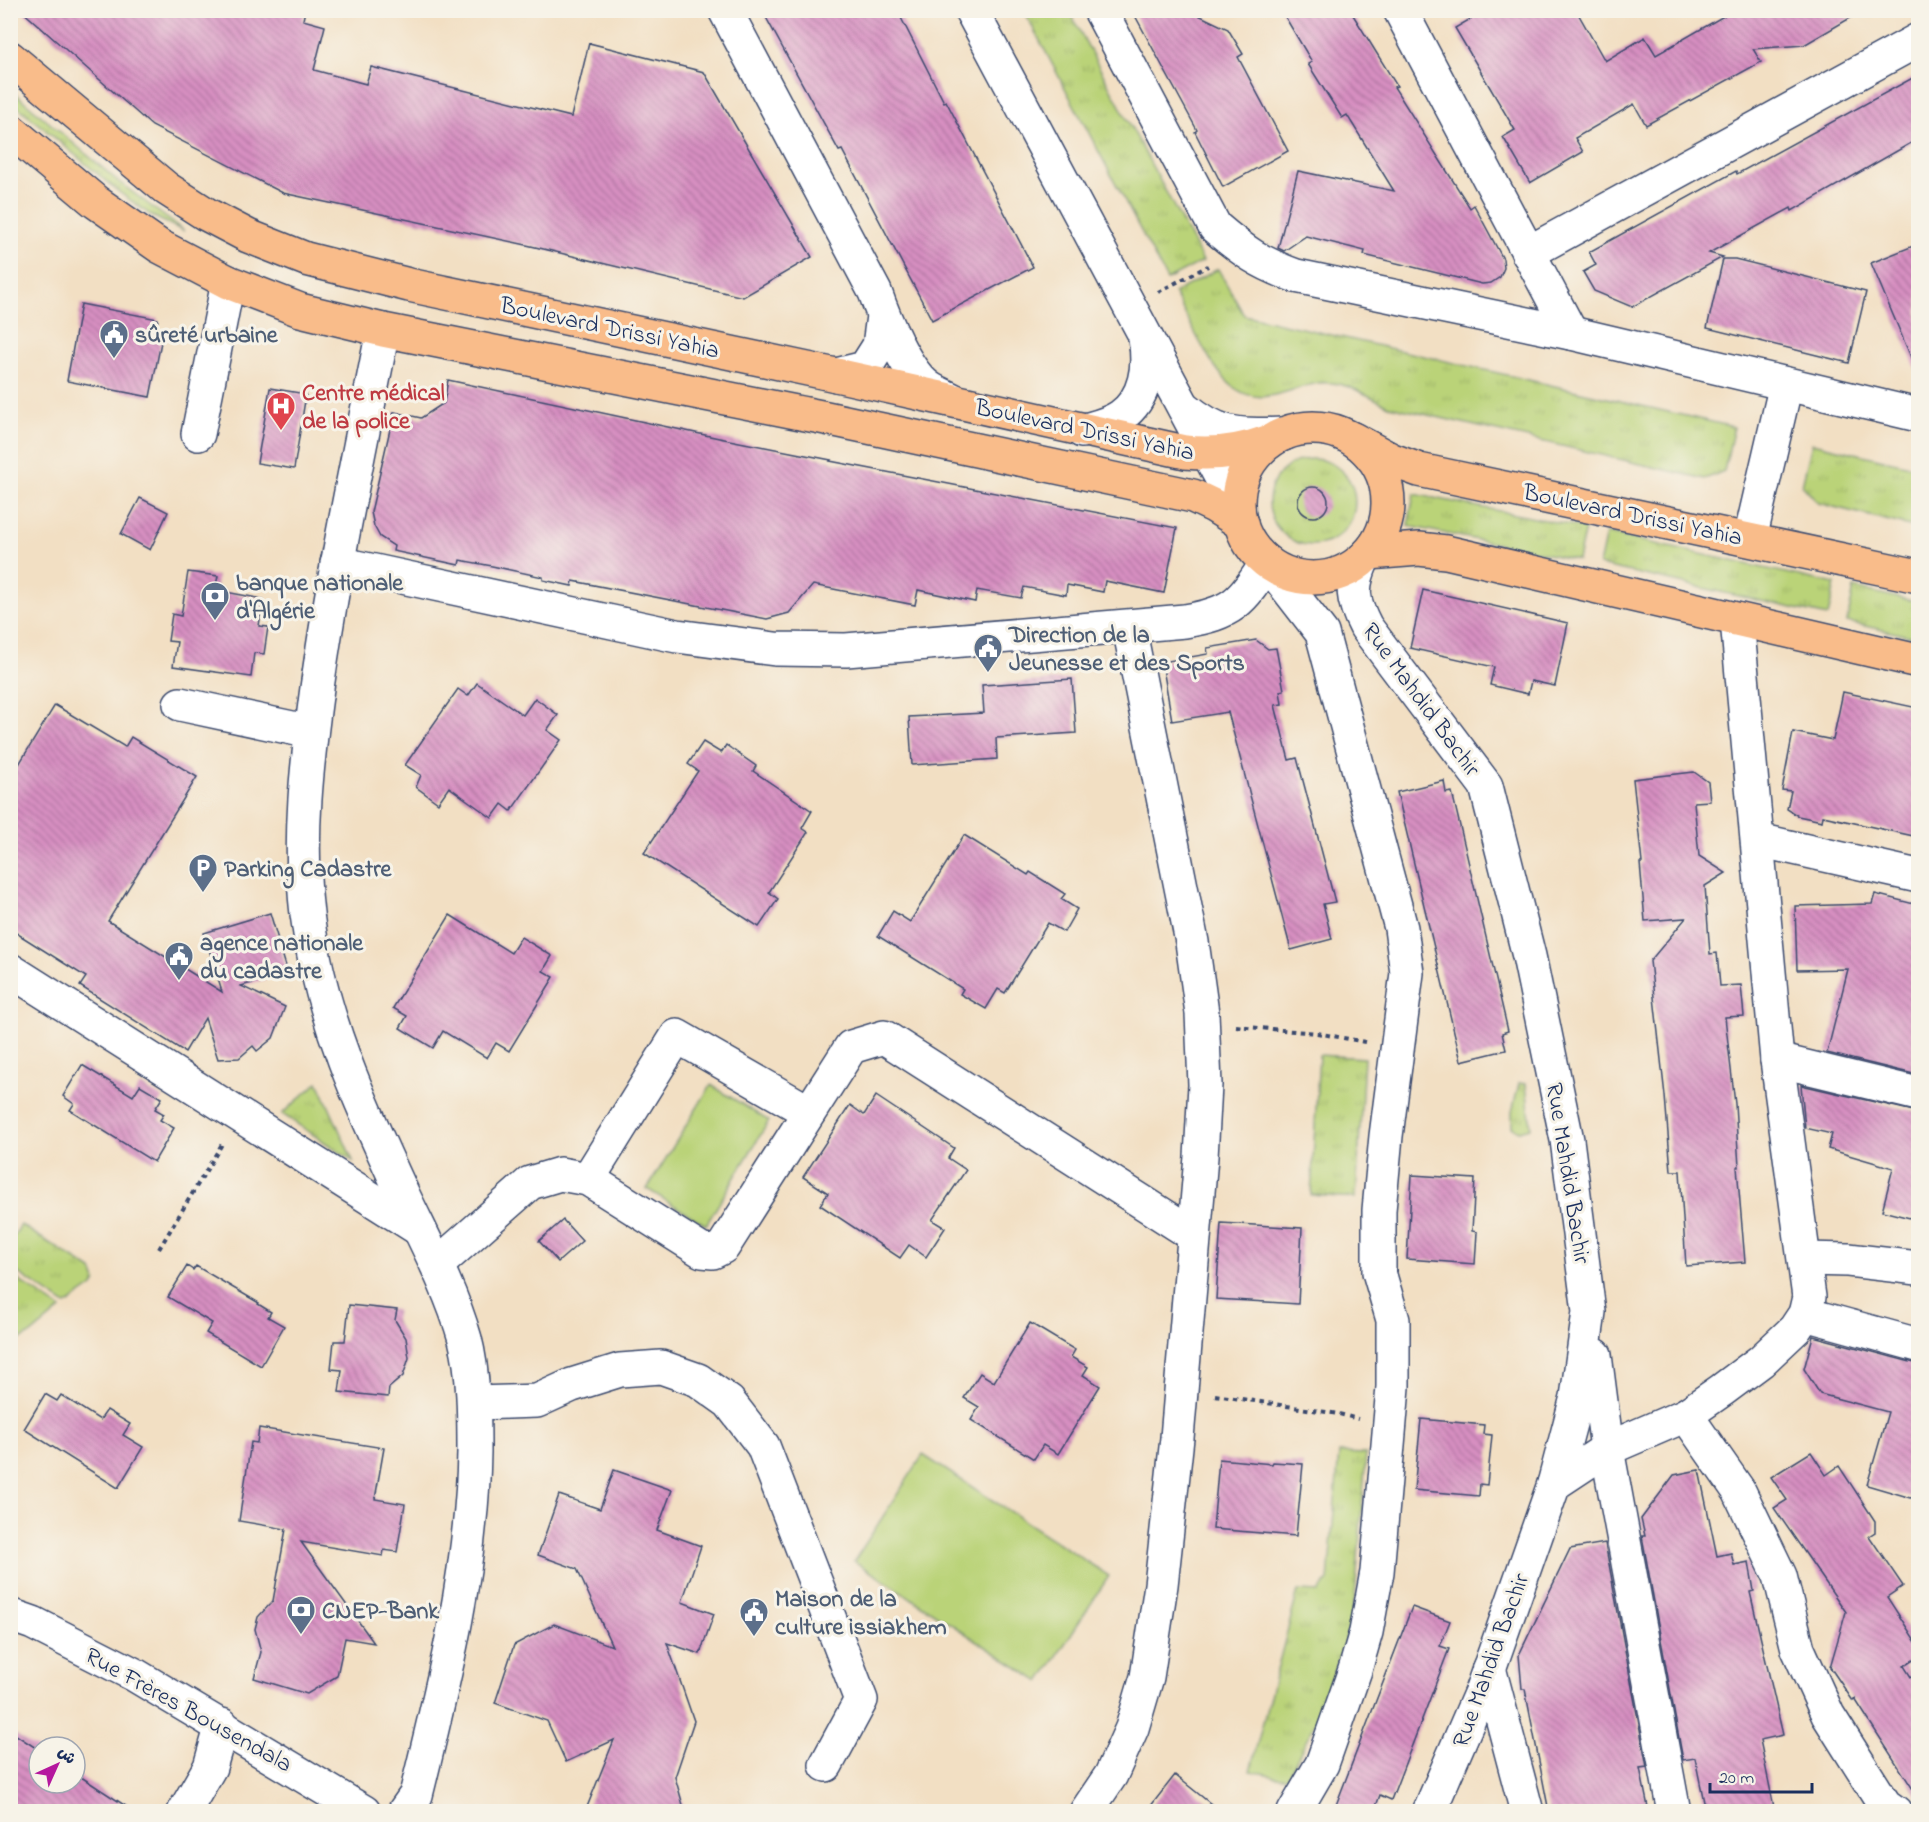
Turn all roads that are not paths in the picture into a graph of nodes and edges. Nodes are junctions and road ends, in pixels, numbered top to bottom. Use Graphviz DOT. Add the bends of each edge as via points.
graph roads {
  1 [pos="726,10"];
  2 [pos="971,10"];
  3 [pos="1100,10"];
  4 [pos="1411,14"];
  5 [pos="1918,40"];
  6 [pos="10,58"];
  7 [pos="10,130"];
  8 [pos="1528,253"];
  9 [pos="228,282"];
  10 [pos="883,316"];
  11 [pos="383,330"];
  12 [pos="1571,333"];
  13 [pos="1145,337"];
  14 [pos="836,375"];
  15 [pos="1786,384"];
  16 [pos="960,403"];
  17 [pos="1182,406"];
  18 [pos="1918,415"];
  19 [pos="1082,431"];
  20 [pos="198,434"];
  21 [pos="1275,438"];
  22 [pos="1353,439"];
  23 [pos="1208,454"];
  24 [pos="1239,516"];
  25 [pos="1750,539"];
  26 [pos="1366,556"];
  27 [pos="1267,562"];
  28 [pos="338,563"];
  29 [pos="1918,576"];
  30 [pos="1737,620"];
  31 [pos="1129,627"];
  32 [pos="1918,660"];
  33 [pos="180,704"];
  34 [pos="311,732"];
  35 [pos="1758,840"];
  36 [pos="1918,876"];
  37 [pos="10,970"];
  38 [pos="1777,1060"];
  39 [pos="1918,1094"];
  40 [pos="809,1112"];
  41 [pos="588,1179"];
  42 [pos="419,1229"];
  43 [pos="1194,1236"];
  44 [pos="1805,1259"];
  45 [pos="438,1264"];
  46 [pos="1918,1268"];
  47 [pos="1589,1312"];
  48 [pos="1805,1314"];
  49 [pos="1918,1345"];
  50 [pos="474,1403"];
  51 [pos="1686,1415"];
  52 [pos="1607,1449"];
  53 [pos="1554,1484"];
  54 [pos="10,1615"];
  55 [pos="1489,1668"];
  56 [pos="222,1725"];
  57 [pos="826,1765"];
  58 [pos="184,1812"];
  59 [pos="364,1812"];
  60 [pos="404,1812"];
  61 [pos="1086,1812"];
  62 [pos="1294,1812"];
  63 [pos="1429,1812"];
  64 [pos="1527,1812"];
  65 [pos="1674,1812"];
  66 [pos="1895,1812"];
  1 -- 10 [label="street" via="875,292"];
  2 -- 13 [label="street"];
  3 -- 12 [label="street" via="1215,227 1240,249 1265,265 1296,276"];
  4 -- 8 [label="street"];
  5 -- 8 [label="street"];
  6 -- 14 [label="main road, Boulevard Drissi Yahia" via="167,189 248,236 306,259 421,288"];
  7 -- 9 [label="main road, Boulevard Drissi Yahia" via="96,202 159,246"];
  8 -- 12 [label="street"];
  9 -- 11 [label="main road, Boulevard Drissi Yahia" via="300,310"];
  9 -- 20 [label="street"];
  10 -- 14 [label="street" via="879,346 865,368"];
  10 -- 16 [label="street" via="915,374 928,387"];
  11 -- 24 [label="main road, Boulevard Drissi Yahia" via="1192,496"];
  11 -- 28 [label="street"];
  12 -- 15 [label="street"];
  13 -- 17 [label="street"];
  13 -- 19 [label="street" via="1145,382 1133,404 1106,424"];
  14 -- 16 [label="main road, Boulevard Drissi Yahia"];
  15 -- 18 [label="street"];
  15 -- 25 [label="street"];
  16 -- 19 [label="main road, Boulevard Drissi Yahia"];
  17 -- 21 [label="street" via="1218,430"];
  17 -- 23 [label="street"];
  19 -- 23 [label="main road, Boulevard Drissi Yahia"];
  21 -- 22 [label="main road" via="1296,429 1311,428"];
  21 -- 23 [label="main road, Boulevard Drissi Yahia" via="1245,450"];
  21 -- 24 [label="main road" via="1248,465 1241,479"];
  22 -- 25 [label="main road, Boulevard Drissi Yahia" via="1419,470"];
  22 -- 26 [label="main road" via="1376,462 1388,492 1385,525"];
  23 -- 24 [label="street"];
  24 -- 27 [label="main road" via="1255,552"];
  25 -- 29 [label="main road, Boulevard Drissi Yahia"];
  26 -- 27 [label="main road" via="1349,569 1316,578 1299,577"];
  26 -- 30 [label="main road" via="1419,549 1446,552"];
  26 -- 47 [label="street, Rue Mahdid Bachir" via="1353,589 1366,627 1486,786 1529,956 1567,1140"];
  27 -- 31 [label="street" via="1248,592 1225,611 1185,621"];
  27 -- 62 [label="street" via="1322,633 1401,928 1407,973 1379,1210 1379,1272 1393,1320 1393,1388 1377,1572 1355,1670 1322,1764"];
  28 -- 31 [label="street" via="677,636 775,650 846,651"];
  28 -- 34 [label="street"];
  30 -- 32 [label="main road"];
  30 -- 35 [label="street"];
  31 -- 43 [label="street" via="1192,942 1203,1023 1205,1085"];
  33 -- 34 [label="street"];
  34 -- 42 [label="street" via="302,833 315,965 354,1089"];
  35 -- 36 [label="street"];
  35 -- 38 [label="street"];
  37 -- 42 [label="street"];
  38 -- 39 [label="street"];
  38 -- 44 [label="street"];
  40 -- 41 [label="street" via="723,1248 713,1252 702,1251"];
  40 -- 41 [label="street" via="677,1036"];
  40 -- 43 [label="street" via="850,1047 884,1036"];
  41 -- 45 [label="street" via="560,1174 530,1183"];
  42 -- 45 [label="street"];
  43 -- 61 [label="street" via="1161,1585 1147,1677 1132,1728 1111,1775"];
  44 -- 46 [label="street"];
  44 -- 48 [label="street" via="1809,1297"];
  45 -- 50 [label="street" via="466,1341"];
  47 -- 52 [label="street"];
  47 -- 53 [label="street, Rue Mahdid Bachir" via="1577,1396"];
  48 -- 49 [label="street"];
  48 -- 51 [label="street" via="1761,1361"];
  50 -- 57 [label="street" via="537,1401 620,1370 661,1367 698,1380 729,1402 763,1446 861,1700"];
  50 -- 60 [label="street" via="474,1480 461,1592 416,1795"];
  51 -- 52 [label="street"];
  51 -- 66 [label="street" via="1739,1491 1780,1576 1798,1649 1828,1715 1885,1805"];
  52 -- 53 [label="street"];
  52 -- 65 [label="street"];
  53 -- 55 [label="street, Rue Mahdid Bachir"];
  54 -- 56 [label="street, Rue Frères Bousendala" via="135,1675"];
  55 -- 63 [label="street, Rue Mahdid Bachir"];
  55 -- 64 [label="street"];
  56 -- 58 [label="street" via="210,1767"];
  56 -- 59 [label="street, Rue Frères Bousendala"];
}
